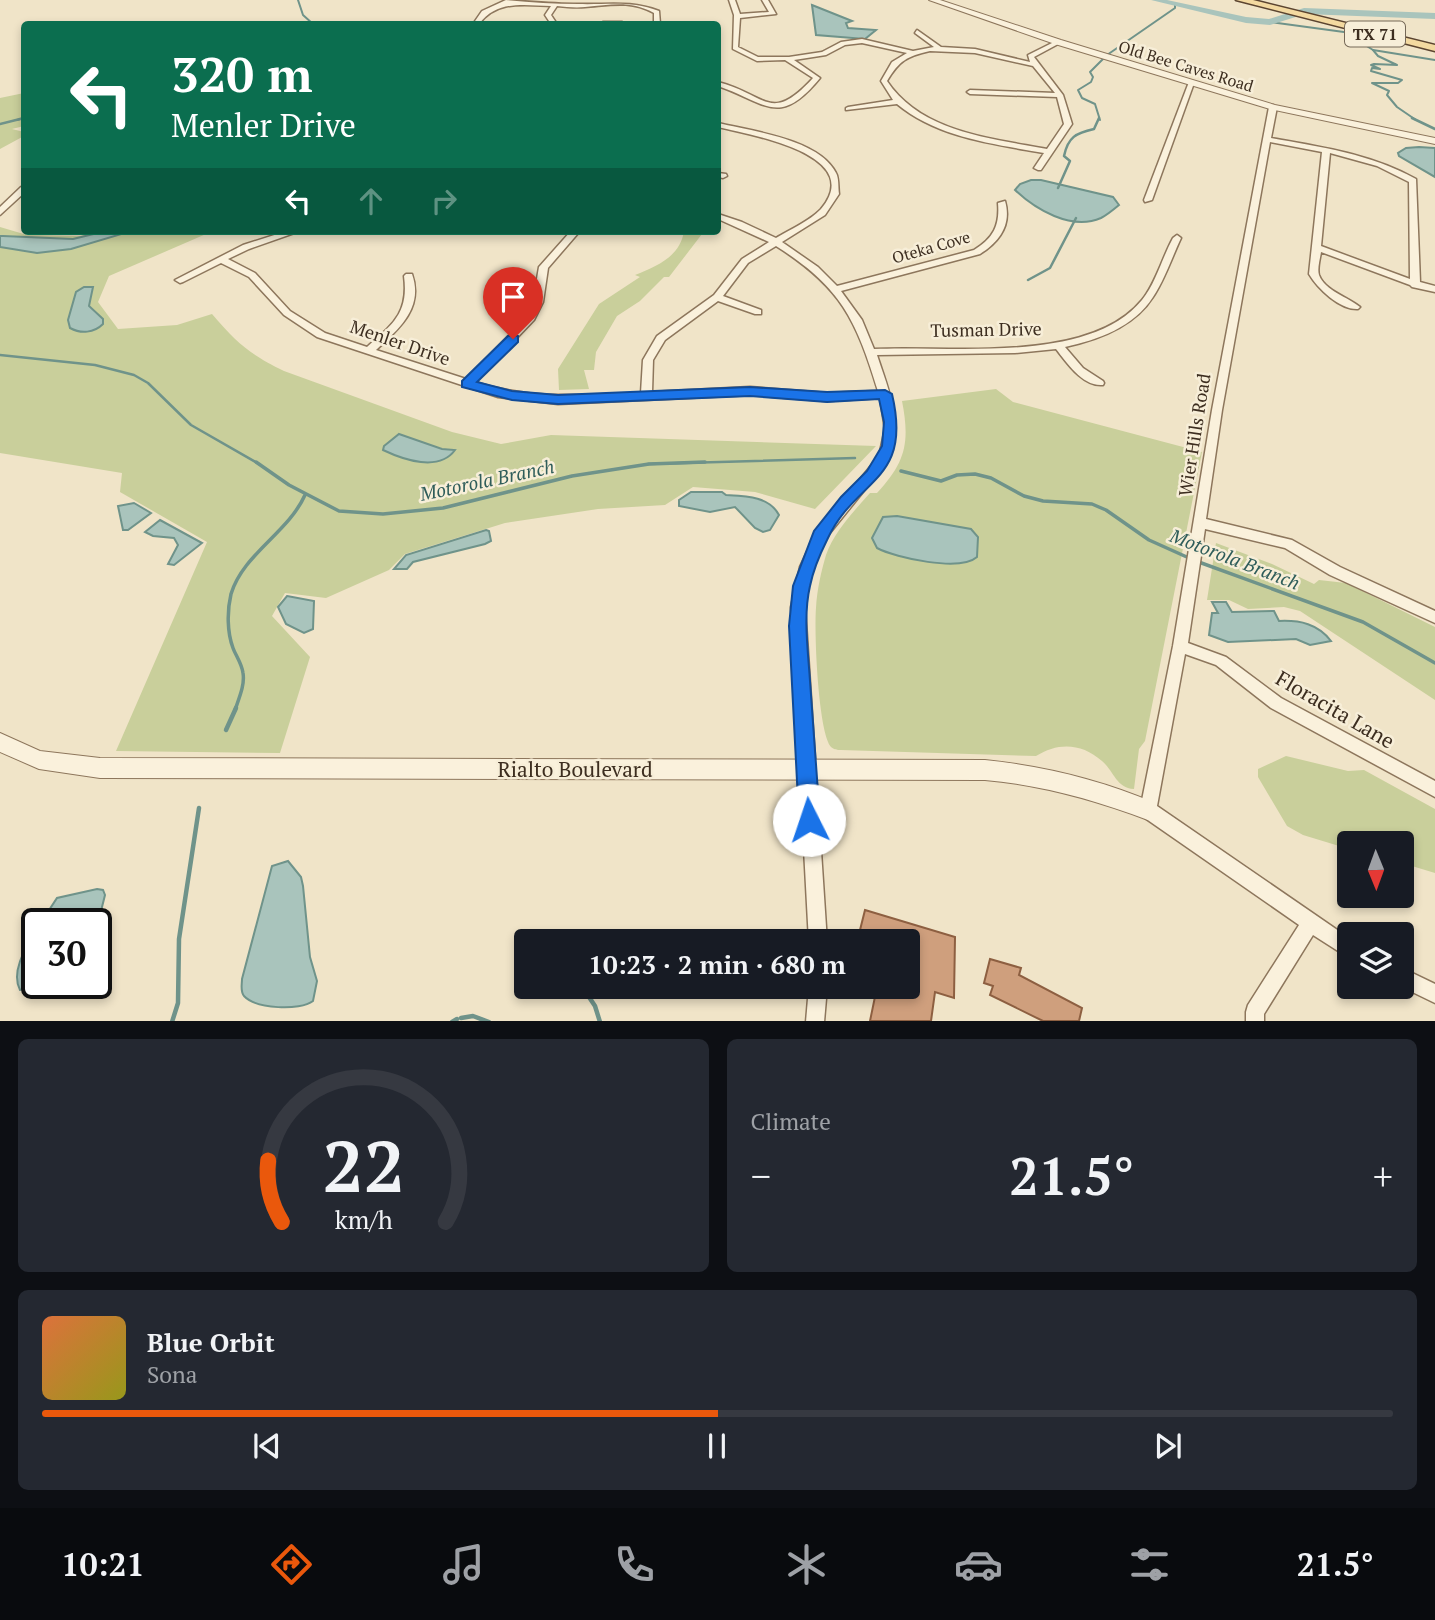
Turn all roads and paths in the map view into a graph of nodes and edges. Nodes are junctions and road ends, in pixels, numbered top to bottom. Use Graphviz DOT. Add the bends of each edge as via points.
graph roads {
  1 [pos="626,0"];
  2 [pos="732,0"];
  3 [pos="765,0"];
  4 [pos="933,0"];
  5 [pos="1241,0"];
  6 [pos="506,2"];
  7 [pos="554,6"];
  8 [pos="1285,6"];
  9 [pos="737,16"];
  10 [pos="478,21"];
  11 [pos="552,21"];
  12 [pos="656,21"];
  13 [pos="917,32"];
  14 [pos="1435,37"];
  15 [pos="1058,42"];
  16 [pos="939,48"];
  17 [pos="1435,48"];
  18 [pos="830,51"];
  19 [pos="911,52"];
  20 [pos="844,54"];
  21 [pos="788,60"];
  22 [pos="1035,65"];
  23 [pos="1191,83"];
  24 [pos="721,85"];
  25 [pos="970,92"];
  26 [pos="1060,96"];
  27 [pos="901,101"];
  28 [pos="1273,107"];
  29 [pos="848,109"];
  30 [pos="721,126"];
  31 [pos="1269,140"];
  32 [pos="1435,141"];
  33 [pos="1326,151"];
  34 [pos="1049,152"];
  35 [pos="1038,168"];
  36 [pos="21,192"];
  37 [pos="1148,200"];
  38 [pos="1002,203"];
  39 [pos="0,212"];
  40 [pos="721,217"];
  41 [pos="283,235"];
  42 [pos="572,235"];
  43 [pos="1177,238"];
  44 [pos="776,242"];
  45 [pos="1318,247"];
  46 [pos="222,260"];
  47 [pos="409,276"];
  48 [pos="180,281"];
  49 [pos="1415,285"];
  50 [pos="836,289"];
  51 [pos="1435,289"];
  52 [pos="717,297"];
  53 [pos="1355,307"];
  54 [pos="758,312"];
  55 [pos="1058,345"];
  56 [pos="368,351"];
  57 [pos="870,352"];
  58 [pos="1100,383"];
  59 [pos="467,384"];
  60 [pos="885,394"];
  61 [pos="646,396"];
  62 [pos="1200,529"];
  63 [pos="1435,617"];
  64 [pos="1180,646"];
  65 [pos="0,742"];
  66 [pos="806,771"];
  67 [pos="1435,789"];
  68 [pos="1148,810"];
  69 [pos="1310,923"];
  70 [pos="817,929"];
  71 [pos="1337,941"];
  72 [pos="1414,983"];
  73 [pos="1435,994"];
  74 [pos="817,999"];
  75 [pos="815,1021"];
  76 [pos="1255,1021"];
  1 -- 7 [label="street"];
  1 -- 12 [label="street" via="657,12"];
  2 -- 9 [label="street"];
  3 -- 9 [label="street" via="774,13 771,18"];
  4 -- 15 [label="street, Old Bee Caves Road"];
  5 -- 8 [label="main road, TX 71"];
  6 -- 7 [label="street"];
  6 -- 10 [label="street" via="484,12"];
  7 -- 11 [label="street" via="548,15"];
  8 -- 14 [label="main road" via="1306,5"];
  8 -- 17 [label="main road, TX 71" via="1315,19"];
  9 -- 21 [label="street" via="735,48 757,59"];
  13 -- 16 [label="street"];
  15 -- 22 [label="street" via="1031,55"];
  15 -- 23 [label="street, Old Bee Caves Road"];
  16 -- 19 [label="street"];
  16 -- 22 [label="street"];
  18 -- 19 [label="street" via="843,43 867,41"];
  18 -- 20 [label="street"];
  18 -- 21 [label="street"];
  19 -- 27 [label="street" via="884,81"];
  21 -- 24 [label="street" via="817,78 785,107 769,107"];
  22 -- 26 [label="street"];
  23 -- 28 [label="street, Old Bee Caves Road"];
  23 -- 37 [label="street"];
  25 -- 26 [label="street"];
  26 -- 34 [label="street" via="1068,124"];
  27 -- 29 [label="street"];
  27 -- 34 [label="street" via="938,127"];
  28 -- 31 [label="street, Wier Hills Road"];
  28 -- 32 [label="street, Old Bee Caves Road"];
  30 -- 44 [label="street" via="798,146 817,156 833,174 836,188 829,206"];
  31 -- 33 [label="street"];
  31 -- 62 [label="street, Wier Hills Road" via="1217,410"];
  33 -- 45 [label="street"];
  33 -- 49 [label="street" via="1413,181"];
  34 -- 35 [label="street"];
  36 -- 39 [label="street"];
  38 -- 50 [label="street, Oteka Cove" via="1000,234 977,252"];
  40 -- 44 [label="street"];
  41 -- 46 [label="street"];
  42 -- 59 [label="street" via="544,267 531,318"];
  43 -- 55 [label="street, Tusman Drive" via="1146,302 1134,315 1110,330"];
  44 -- 50 [label="street"];
  44 -- 52 [label="street" via="740,265"];
  45 -- 49 [label="street"];
  45 -- 53 [label="street" via="1314,274 1318,282"];
  46 -- 48 [label="street"];
  46 -- 56 [label="street, Menler Drive" via="252,275 287,313 309,329"];
  47 -- 56 [label="street" via="413,292 407,311"];
  49 -- 51 [label="street"];
  50 -- 57 [label="street" via="858,322"];
  52 -- 54 [label="street"];
  52 -- 61 [label="street" via="656,343 646,367"];
  55 -- 57 [label="street, Tusman Drive"];
  55 -- 58 [label="street" via="1079,370"];
  56 -- 59 [label="street, Menler Drive"];
  57 -- 60 [label="street"];
  59 -- 61 [label="street, Menler Drive" via="543,399"];
  60 -- 61 [label="street, Menler Drive" via="827,397 770,391"];
  60 -- 66 [label="street" via="891,422 889,446 872,475 820,536 801,586 797,626"];
  62 -- 63 [label="street" via="1288,544"];
  62 -- 64 [label="street, Wier Hills Road"];
  64 -- 67 [label="street, Floracita Lane" via="1221,661 1276,704"];
  64 -- 68 [label="street, Wier Hills Road"];
  65 -- 66 [label="street, Rialto Boulevard" via="38,760 100,768"];
  66 -- 68 [label="street, Rialto Boulevard" via="1017,772 1081,786"];
  66 -- 70 [label="street"];
  68 -- 69 [label="street"];
  69 -- 71 [label="street"];
  69 -- 76 [label="street" via="1255,1012"];
  72 -- 73 [label="street"];
  74 -- 75 [label="street"];
}
